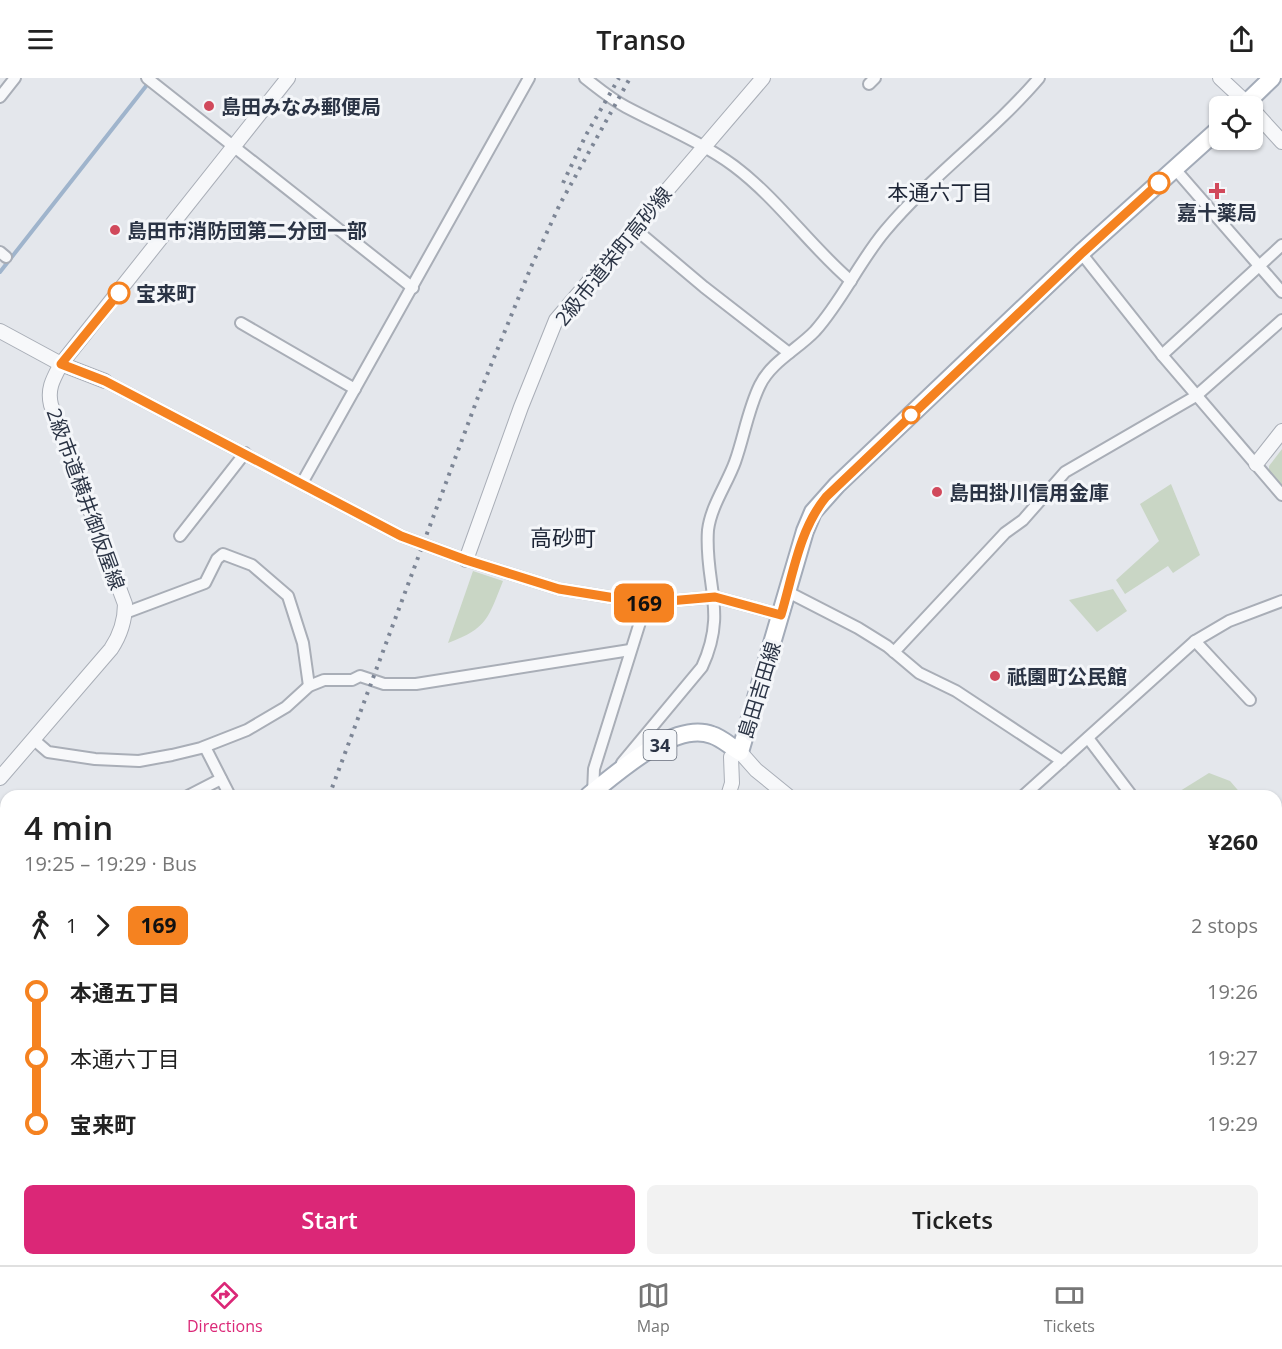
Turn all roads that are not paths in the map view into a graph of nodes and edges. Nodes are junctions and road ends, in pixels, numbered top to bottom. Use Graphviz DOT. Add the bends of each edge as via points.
graph roads {
  1 [pos="15,78"];
  2 [pos="147,78"];
  3 [pos="288,78"];
  4 [pos="529,78"];
  5 [pos="585,78"];
  6 [pos="763,78"];
  7 [pos="1039,78"];
  8 [pos="1220,78"];
  9 [pos="1272,78"];
  10 [pos="1238,96"];
  11 [pos="1257,96"];
  12 [pos="0,97"];
  13 [pos="1263,122"];
  14 [pos="1209,138"];
  15 [pos="1282,142"];
  16 [pos="234,147"];
  17 [pos="704,147"];
  18 [pos="1175,169"];
  19 [pos="634,228"];
  20 [pos="1282,245"];
  21 [pos="1081,254"];
  22 [pos="1259,266"];
  23 [pos="851,281"];
  24 [pos="413,288"];
  25 [pos="1282,292"];
  26 [pos="1282,320"];
  27 [pos="242,322"];
  28 [pos="0,332"];
  29 [pos="789,354"];
  30 [pos="1162,355"];
  31 [pos="61,364"];
  32 [pos="105,381"];
  33 [pos="355,389"];
  34 [pos="1196,396"];
  35 [pos="1282,431"];
  36 [pos="245,453"];
  37 [pos="1256,464"];
  38 [pos="302,483"];
  39 [pos="1282,495"];
  40 [pos="180,536"];
  41 [pos="466,560"];
  42 [pos="788,592"];
  43 [pos="715,597"];
  44 [pos="1282,601"];
  45 [pos="646,603"];
  46 [pos="125,613"];
  47 [pos="781,615"];
  48 [pos="1195,641"];
  49 [pos="630,650"];
  50 [pos="894,652"];
  51 [pos="309,686"];
  52 [pos="1250,700"];
  53 [pos="1088,738"];
  54 [pos="33,739"];
  55 [pos="205,747"];
  56 [pos="740,752"];
  57 [pos="1062,761"];
  58 [pos="615,775"];
  59 [pos="0,777"];
  60 [pos="221,779"];
  61 [pos="200,790"];
  62 [pos="227,790"];
  63 [pos="592,790"];
  64 [pos="597,790"];
  65 [pos="730,790"];
  66 [pos="780,790"];
  67 [pos="1035,790"];
  68 [pos="1127,790"];
  1 -- 12 [label="street"];
  2 -- 16 [label="street"];
  3 -- 16 [label="street, 2級市道横井御仮屋線"];
  4 -- 24 [label="street"];
  5 -- 17 [label="street" via="624,106"];
  6 -- 17 [label="street, 2級市道栄町高砂線"];
  7 -- 23 [label="street" via="1009,113 948,166 883,232"];
  8 -- 10 [label="street"];
  9 -- 11 [label="main road"];
  13 -- 15 [label="street"];
  14 -- 18 [label="main road, 島田吉田線"];
  16 -- 24 [label="street"];
  16 -- 31 [label="street, 2級市道横井御仮屋線"];
  17 -- 19 [label="street, 2級市道栄町高砂線"];
  17 -- 23 [label="street" via="767,194"];
  18 -- 21 [label="main road, 島田吉田線"];
  18 -- 22 [label="street"];
  19 -- 29 [label="street"];
  19 -- 41 [label="street, 2級市道栄町高砂線" via="556,320"];
  20 -- 22 [label="street"];
  21 -- 30 [label="street"];
  21 -- 42 [label="main road, 島田吉田線" via="826,497 813,512 805,531"];
  22 -- 25 [label="street"];
  22 -- 30 [label="street"];
  23 -- 29 [label="street" via="815,331"];
  24 -- 33 [label="street"];
  26 -- 34 [label="street"];
  27 -- 33 [label="street"];
  28 -- 31 [label="street"];
  29 -- 43 [label="street" via="760,383 709,526"];
  30 -- 34 [label="street"];
  31 -- 32 [label="street"];
  31 -- 46 [label="street, 2級市道横井御仮屋線" via="48,394"];
  32 -- 36 [label="street"];
  33 -- 38 [label="street"];
  34 -- 37 [label="street"];
  34 -- 50 [label="street" via="1065,472"];
  35 -- 37 [label="street"];
  36 -- 38 [label="street"];
  36 -- 40 [label="street"];
  37 -- 39 [label="street"];
  38 -- 41 [label="street" via="401,536"];
  41 -- 45 [label="street" via="559,589"];
  42 -- 47 [label="main road, 島田吉田線"];
  42 -- 50 [label="street" via="858,628"];
  43 -- 45 [label="street"];
  43 -- 47 [label="street"];
  43 -- 58 [label="street" via="714,633 702,667"];
  44 -- 48 [label="street" via="1229,621"];
  45 -- 49 [label="street"];
  46 -- 51 [label="street" via="205,583 223,554 252,565 288,596 303,643"];
  46 -- 54 [label="street, 2級市道横井御仮屋線" via="119,638 111,649"];
  47 -- 56 [label="main road, 島田吉田線"];
  48 -- 52 [label="street"];
  48 -- 53 [label="street"];
  49 -- 51 [label="street" via="416,684 384,684 360,676 352,680 324,680"];
  49 -- 63 [label="street" via="594,769"];
  50 -- 57 [label="street" via="919,673 957,691"];
  51 -- 55 [label="street" via="286,707"];
  53 -- 57 [label="street"];
  53 -- 68 [label="street"];
  54 -- 55 [label="street" via="48,752 118,760 139,760"];
  54 -- 59 [label="street, 2級市道横井御仮屋線"];
  55 -- 60 [label="street"];
  56 -- 58 [label="main road, 島田吉田線 / 34" via="712,734 675,735"];
  56 -- 65 [label="street" via="731,757"];
  56 -- 66 [label="street"];
  57 -- 67 [label="street"];
  58 -- 64 [label="main road, 島田吉田線 / 34"];
  60 -- 61 [label="street"];
  60 -- 62 [label="street"];
}
